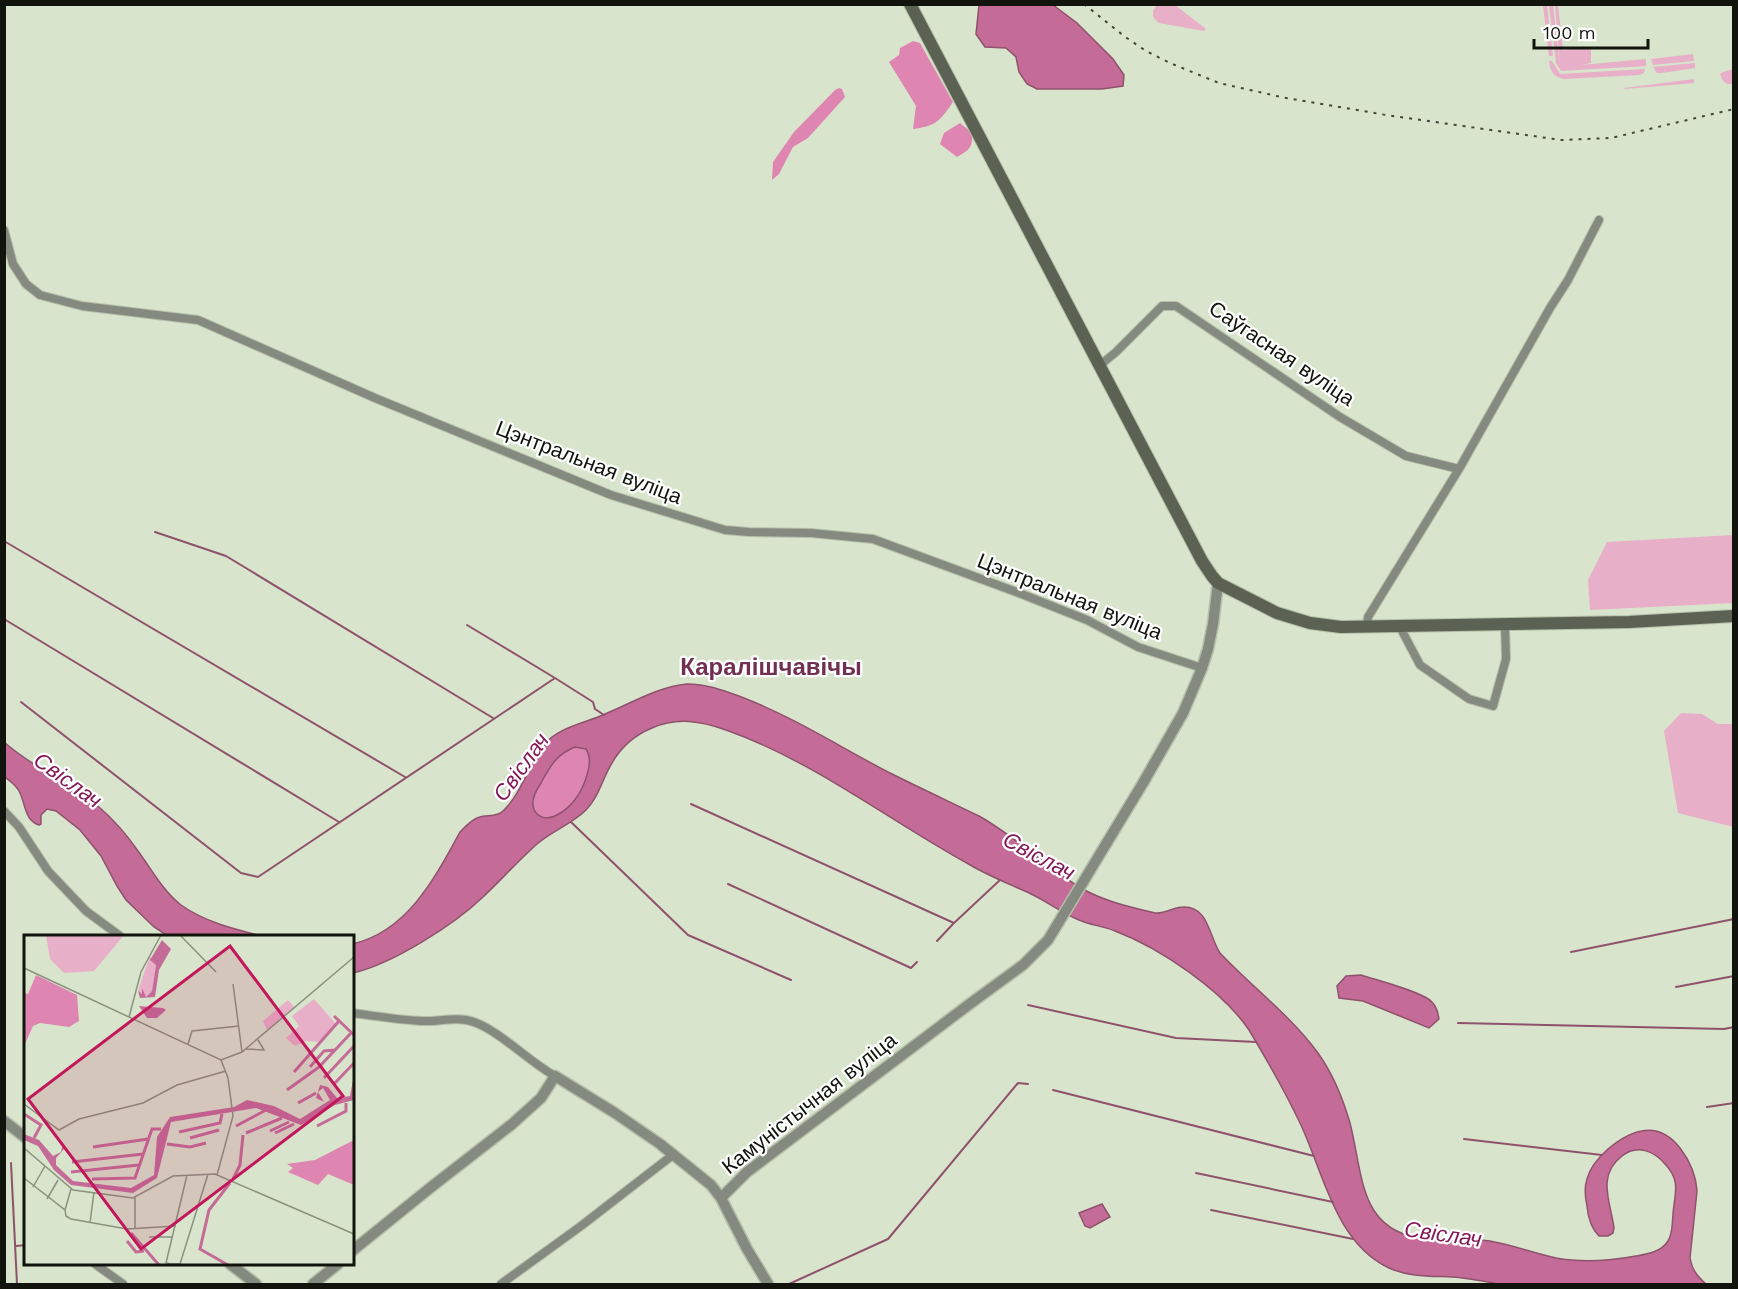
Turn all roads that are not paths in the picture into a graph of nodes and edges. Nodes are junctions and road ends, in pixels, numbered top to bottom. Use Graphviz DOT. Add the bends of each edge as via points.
graph roads {
  1 [pos="910,4"];
  2 [pos="1599,220"];
  3 [pos="4,230"];
  4 [pos="1099,366"];
  5 [pos="1459,470"];
  6 [pos="1218,583"];
  7 [pos="1734,616"];
  8 [pos="1505,625"];
  9 [pos="1367,627"];
  10 [pos="1400,627"];
  11 [pos="1202,668"];
  12 [pos="4,811"];
  13 [pos="119,935"];
  14 [pos="354,1013"];
  15 [pos="555,1076"];
  16 [pos="4,1121"];
  17 [pos="24,1136"];
  18 [pos="674,1154"];
  19 [pos="721,1198"];
  20 [pos="354,1249"];
  21 [pos="98,1265"];
  22 [pos="232,1265"];
  23 [pos="336,1265"];
  24 [pos="123,1284"];
  25 [pos="256,1284"];
  26 [pos="313,1284"];
  27 [pos="501,1284"];
  28 [pos="768,1284"];
  1 -- 4 [label="main road"];
  2 -- 5 [label="street"];
  3 -- 11 [label="street, Цэнтральная вуліца" via="13,264 26,284 40,295 82,306 198,320 611,495 725,530 873,539 1087,620 1138,647"];
  4 -- 5 [label="street, Саўгасная вуліца" via="1162,306 1176,306 1340,417 1406,456"];
  4 -- 6 [label="main road" via="1202,561"];
  5 -- 9 [label="street" via="1368,617"];
  6 -- 9 [label="main road" via="1285,616 1325,626"];
  6 -- 11 [label="street" via="1214,624"];
  7 -- 8 [label="main road"];
  8 -- 10 [label="main road"];
  8 -- 10 [label="street" via="1506,659 1493,706 1469,699 1420,665"];
  9 -- 10 [label="main road"];
  11 -- 19 [label="street, Камуністычная вуліца" via="1178,723 1040,950 747,1172"];
  12 -- 13 [label="street" via="48,871 86,911"];
  14 -- 15 [label="street, Камуністычная вуліца" via="474,1022"];
  15 -- 18 [label="street, Камуністычная вуліца"];
  15 -- 20 [label="street" via="541,1098 512,1125"];
  16 -- 17 [label="street"];
  18 -- 19 [label="street, Камуністычная вуліца"];
  18 -- 27 [label="street"];
  19 -- 28 [label="street"];
  21 -- 24 [label="street"];
  22 -- 25 [label="street"];
  23 -- 26 [label="street"];
}
